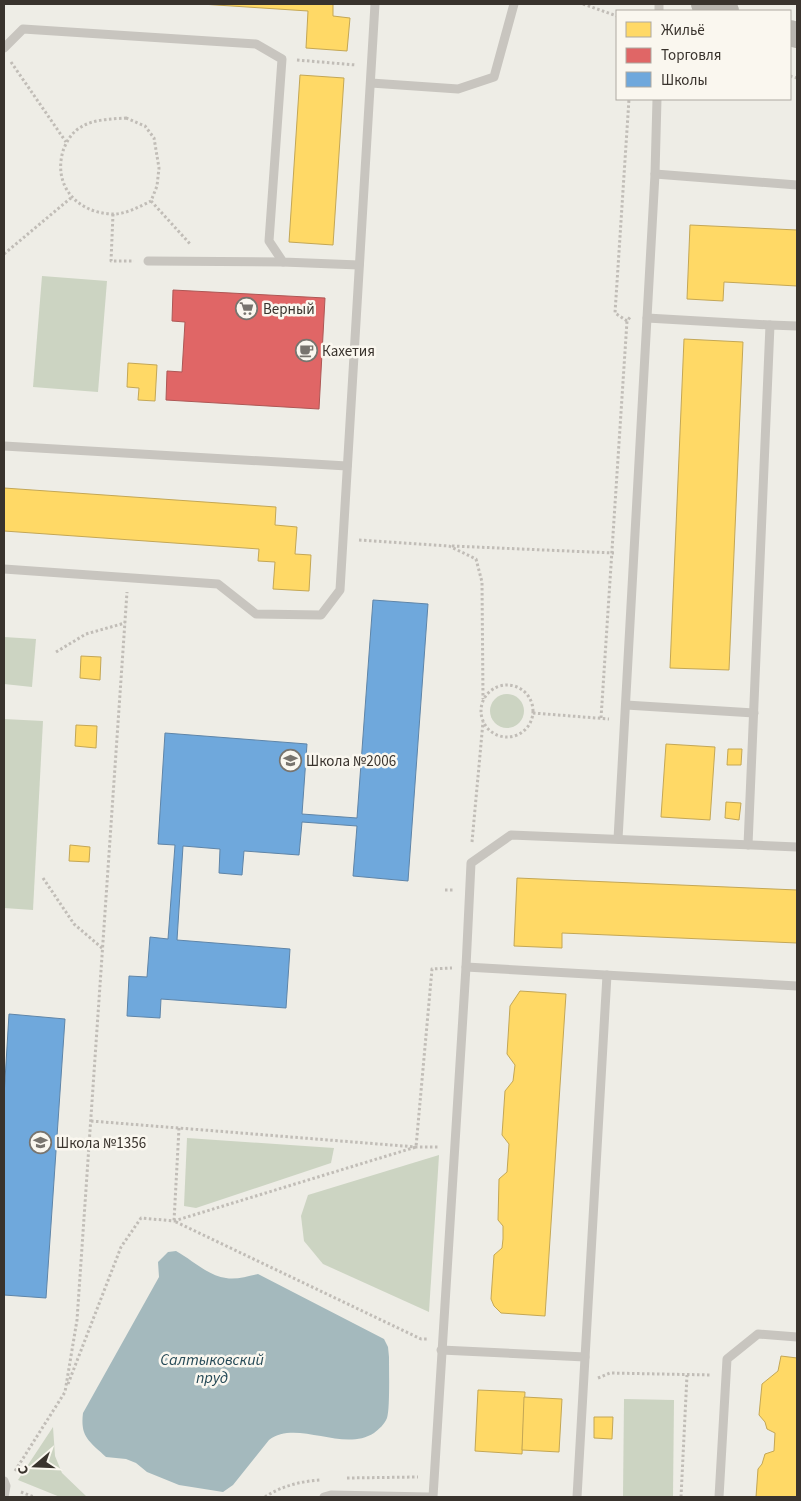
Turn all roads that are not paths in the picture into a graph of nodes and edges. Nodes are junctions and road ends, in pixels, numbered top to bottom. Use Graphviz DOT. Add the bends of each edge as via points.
graph roads {
  1 [pos="376,4"];
  2 [pos="514,4"];
  3 [pos="704,4"];
  4 [pos="723,10"];
  5 [pos="4,48"];
  6 [pos="371,83"];
  7 [pos="657,100"];
  8 [pos="655,174"];
  9 [pos="797,184"];
  10 [pos="148,261"];
  11 [pos="284,262"];
  12 [pos="359,265"];
  13 [pos="647,318"];
  14 [pos="770,325"];
  15 [pos="797,326"];
  16 [pos="4,446"];
  17 [pos="347,466"];
  18 [pos="4,569"];
  19 [pos="626,705"];
  20 [pos="754,713"];
  21 [pos="618,839"];
  22 [pos="748,845"];
  23 [pos="797,847"];
  24 [pos="466,967"];
  25 [pos="607,975"];
  26 [pos="797,986"];
  27 [pos="797,1337"];
  28 [pos="442,1345"];
  29 [pos="585,1357"];
  30 [pos="5,1484"];
  31 [pos="4,1497"];
  32 [pos="324,1497"];
  33 [pos="431,1497"];
  34 [pos="577,1497"];
  35 [pos="719,1497"];
  1 -- 6 [label="lane"];
  2 -- 6 [label="lane" via="494,77 458,89"];
  3 -- 4 [label="street"];
  5 -- 11 [label="lane" via="23,29 256,44 282,59 269,241"];
  6 -- 12 [label="lane"];
  7 -- 8 [label="lane"];
  8 -- 9 [label="lane"];
  8 -- 13 [label="lane"];
  10 -- 11 [label="lane"];
  11 -- 12 [label="lane"];
  12 -- 17 [label="lane"];
  13 -- 14 [label="lane"];
  13 -- 19 [label="lane"];
  14 -- 15 [label="lane"];
  14 -- 20 [label="lane"];
  16 -- 17 [label="lane"];
  17 -- 18 [label="lane" via="340,590 321,615 256,614 218,584"];
  19 -- 20 [label="lane"];
  19 -- 21 [label="lane"];
  20 -- 22 [label="lane"];
  21 -- 22 [label="lane"];
  21 -- 24 [label="lane" via="511,835 471,863"];
  22 -- 23 [label="lane"];
  24 -- 25 [label="lane"];
  24 -- 28 [label="lane"];
  25 -- 26 [label="lane"];
  25 -- 29 [label="lane"];
  27 -- 35 [label="lane" via="758,1334 727,1358"];
  28 -- 29 [label="lane"];
  28 -- 33 [label="lane"];
  29 -- 34 [label="lane"];
  30 -- 31 [label="lane"];
  32 -- 33 [label="lane"];
}
